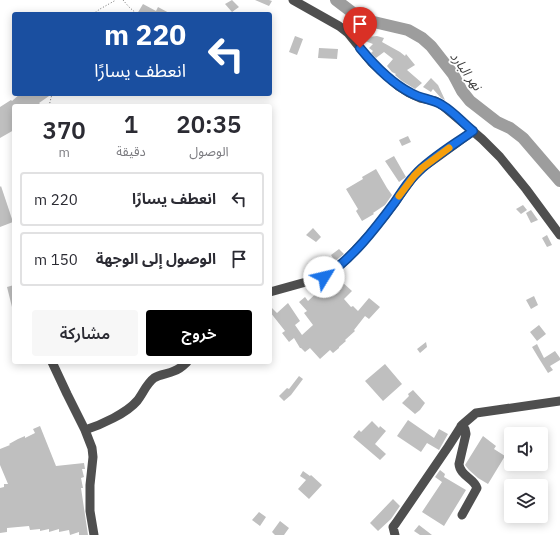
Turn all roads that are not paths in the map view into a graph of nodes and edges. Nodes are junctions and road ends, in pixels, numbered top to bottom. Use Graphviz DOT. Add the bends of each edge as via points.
graph roads {
  1 [pos="293,0"];
  2 [pos="473,131"];
  3 [pos="560,235"];
  4 [pos="272,291"];
  5 [pos="53,364"];
  6 [pos="185,364"];
  7 [pos="560,400"];
  8 [pos="461,426"];
  9 [pos="86,430"];
  10 [pos="462,515"];
  11 [pos="94,535"];
  12 [pos="395,535"];
  1 -- 2 [label="street" via="348,33 372,63 398,86 420,98 442,105"];
  2 -- 3 [label="street" via="500,157"];
  2 -- 4 [label="street" via="414,176 370,234 335,270 324,277"];
  5 -- 9 [label="street"];
  6 -- 9 [label="street" via="182,368 154,378 137,401 123,412"];
  7 -- 8 [label="street" via="476,413"];
  8 -- 10 [label="street" via="466,434 459,468 477,488"];
  8 -- 12 [label="street" via="396,522"];
  9 -- 11 [label="street" via="93,456 90,511"];
}
